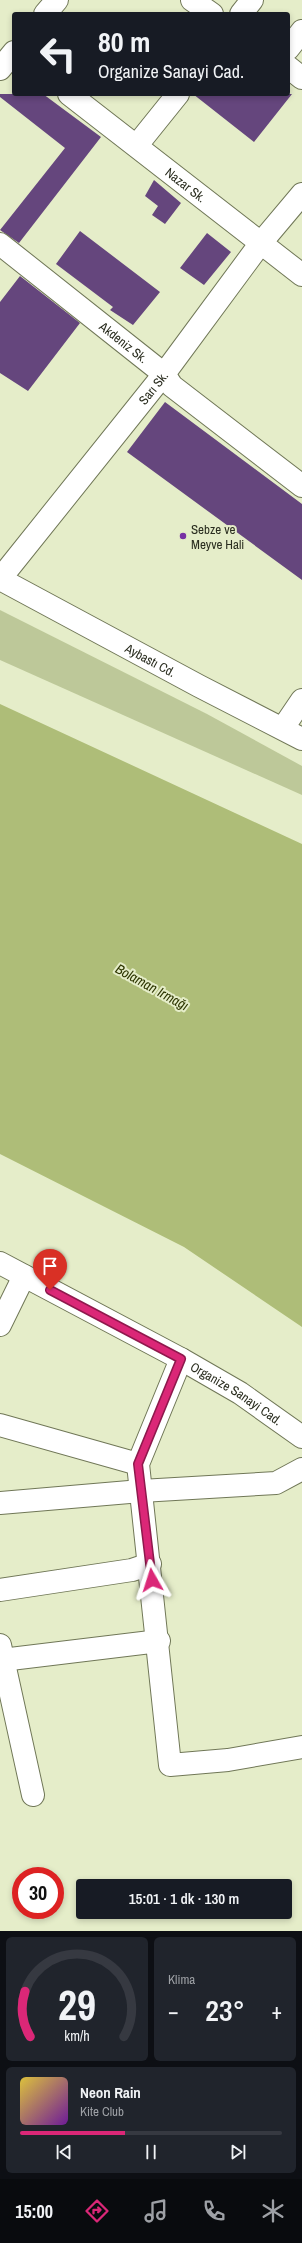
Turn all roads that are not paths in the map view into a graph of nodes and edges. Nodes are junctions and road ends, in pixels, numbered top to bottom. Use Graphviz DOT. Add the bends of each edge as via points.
graph roads {
  1 [pos="57,0"];
  2 [pos="192,0"];
  3 [pos="252,0"];
  4 [pos="47,12"];
  5 [pos="209,12"];
  6 [pos="243,12"];
  7 [pos="302,31"];
  8 [pos="290,46"];
  9 [pos="12,55"];
  10 [pos="0,69"];
  11 [pos="290,69"];
  12 [pos="302,78"];
  13 [pos="72,96"];
  14 [pos="176,96"];
  15 [pos="137,145"];
  16 [pos="302,194"];
  17 [pos="0,244"];
  18 [pos="260,244"];
  19 [pos="302,276"];
  20 [pos="164,374"];
  21 [pos="302,486"];
  22 [pos="0,579"];
  23 [pos="302,700"];
  24 [pos="283,728"];
  25 [pos="302,739"];
  26 [pos="0,1264"];
  27 [pos="24,1276"];
  28 [pos="0,1324"];
  29 [pos="181,1359"];
  30 [pos="0,1425"];
  31 [pos="302,1437"];
  32 [pos="138,1464"];
  33 [pos="302,1469"];
  34 [pos="141,1491"];
  35 [pos="0,1503"];
  36 [pos="150,1564"];
  37 [pos="0,1590"];
  38 [pos="158,1641"];
  39 [pos="1,1653"];
  40 [pos="302,1747"];
  41 [pos="33,1795"];
  1 -- 4 [label="street"];
  2 -- 5 [label="street"];
  3 -- 6 [label="street"];
  7 -- 8 [label="street"];
  9 -- 10 [label="street"];
  11 -- 12 [label="street"];
  13 -- 15 [label="street, Nazar Sk."];
  14 -- 15 [label="street"];
  15 -- 18 [label="street, Nazar Sk."];
  16 -- 18 [label="street, Sarı Sk."];
  17 -- 20 [label="street, Akdeniz Sk."];
  18 -- 19 [label="street, Nazar Sk."];
  18 -- 20 [label="street, Sarı Sk."];
  20 -- 21 [label="street, Akdeniz Sk." via="172,386"];
  20 -- 22 [label="street, Sarı Sk."];
  22 -- 24 [label="street, Aybastı Cd."];
  23 -- 24 [label="street"];
  24 -- 25 [label="street, Aybastı Cd."];
  26 -- 27 [label="street, Organize Sanayi Cad."];
  27 -- 28 [label="street"];
  27 -- 29 [label="street, Organize Sanayi Cad."];
  29 -- 31 [label="street, Organize Sanayi Cad." via="240,1393"];
  29 -- 32 [label="street"];
  30 -- 32 [label="street"];
  32 -- 34 [label="street"];
  33 -- 34 [label="street" via="276,1483"];
  34 -- 35 [label="street"];
  34 -- 36 [label="street"];
  36 -- 37 [label="street" via="132,1570"];
  36 -- 38 [label="street"];
  38 -- 39 [label="street"];
  38 -- 40 [label="street" via="170,1765 228,1760"];
  39 -- 41 [label="street"];
}
